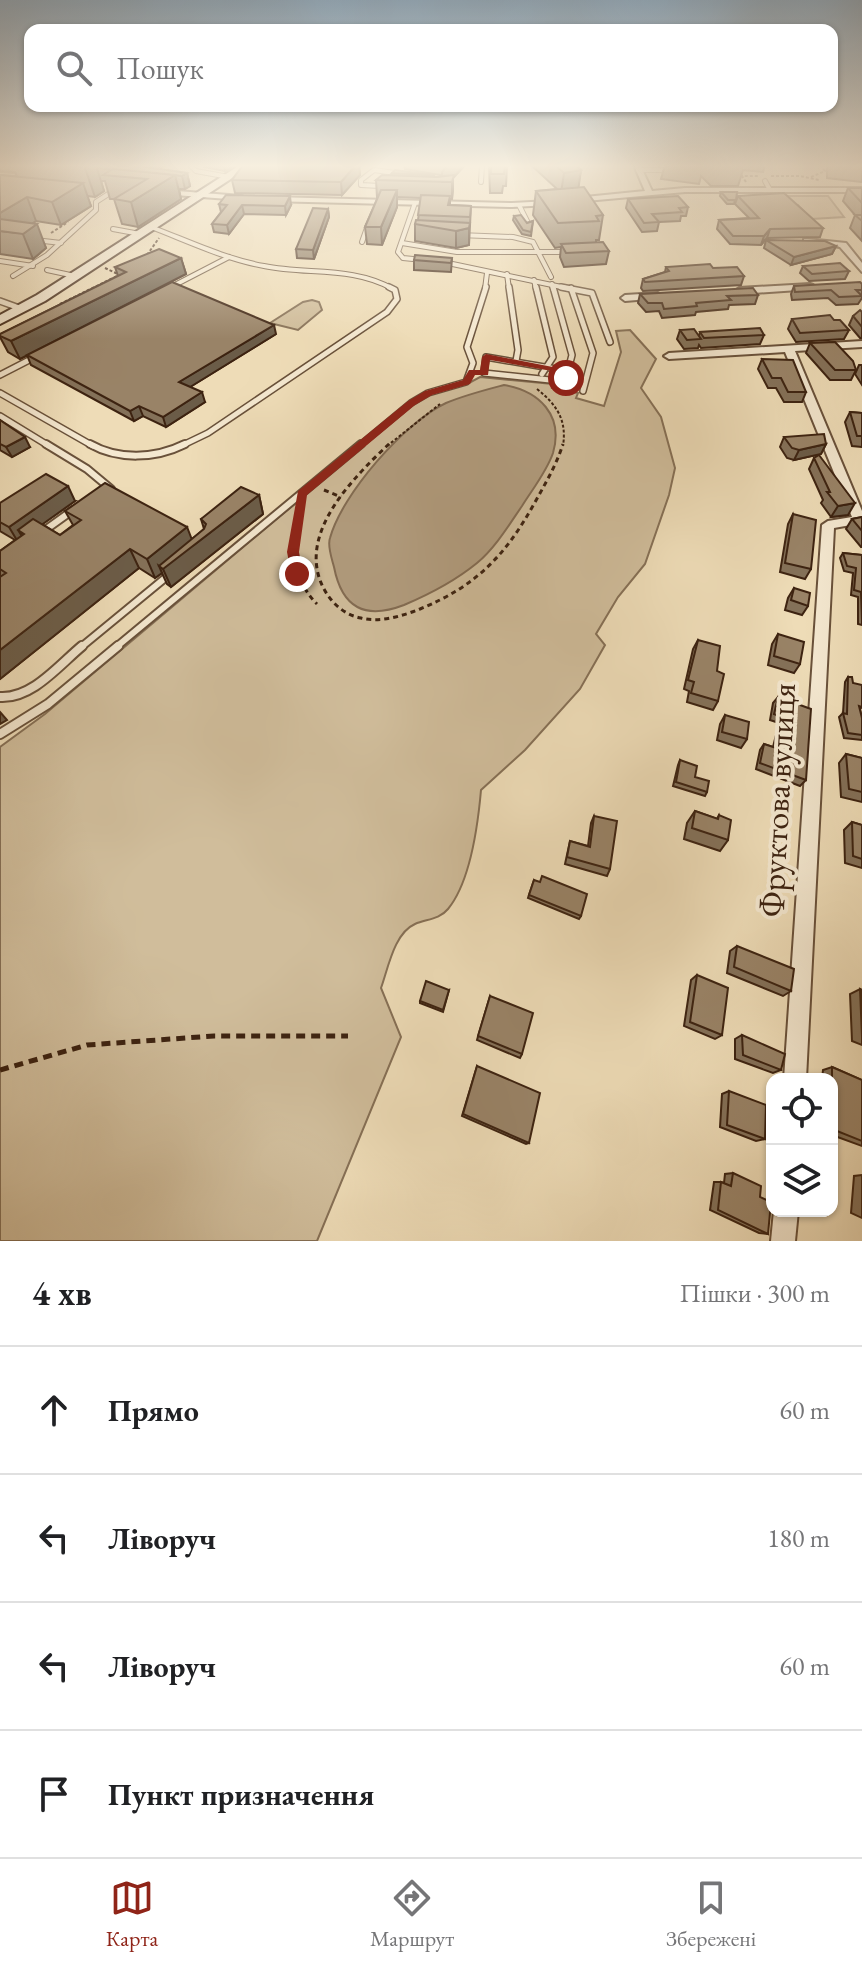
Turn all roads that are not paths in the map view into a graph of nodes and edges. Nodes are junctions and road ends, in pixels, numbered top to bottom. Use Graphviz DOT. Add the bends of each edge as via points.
graph roads {
  1 [pos="82,223"];
  2 [pos="163,223"];
  3 [pos="369,223"];
  4 [pos="409,223"];
  5 [pos="113,229"];
  6 [pos="151,231"];
  7 [pos="452,234"];
  8 [pos="28,239"];
  9 [pos="362,242"];
  10 [pos="793,242"];
  11 [pos="61,243"];
  12 [pos="402,243"];
  13 [pos="538,252"];
  14 [pos="576,252"];
  15 [pos="229,257"];
  16 [pos="0,261"];
  17 [pos="427,261"];
  18 [pos="440,261"];
  19 [pos="33,266"];
  20 [pos="862,269"];
  21 [pos="47,270"];
  22 [pos="487,273"];
  23 [pos="507,274"];
  24 [pos="13,276"];
  25 [pos="75,276"];
  26 [pos="534,280"];
  27 [pos="551,281"];
  28 [pos="815,286"];
  29 [pos="571,288"];
  30 [pos="162,292"];
  31 [pos="720,292"];
  32 [pos="673,295"];
  33 [pos="625,298"];
  34 [pos="0,301"];
  35 [pos="22,309"];
  36 [pos="0,320"];
  37 [pos="610,342"];
  38 [pos="862,344"];
  39 [pos="789,349"];
  40 [pos="40,354"];
  41 [pos="669,356"];
  42 [pos="516,361"];
  43 [pos="546,367"];
  44 [pos="472,372"];
  45 [pos="484,373"];
  46 [pos="542,374"];
  47 [pos="0,375"];
  48 [pos="550,380"];
  49 [pos="583,391"];
  50 [pos="0,393"];
  51 [pos="0,416"];
  52 [pos="107,486"];
  53 [pos="120,494"];
  54 [pos="94,495"];
  55 [pos="81,504"];
  56 [pos="861,519"];
  57 [pos="29,541"];
  58 [pos="181,565"];
  59 [pos="0,697"];
  60 [pos="0,734"];
  61 [pos="795,1073"];
  62 [pos="785,1217"];
  63 [pos="783,1241"];
  1 -- 11 [label="lane"];
  2 -- 6 [label="main road"];
  3 -- 9 [label="lane"];
  4 -- 12 [label="lane"];
  5 -- 6 [label="lane"];
  6 -- 15 [label="lane"];
  6 -- 25 [label="main road"];
  7 -- 13 [label="lane" via="513,237 533,242"];
  8 -- 11 [label="lane"];
  10 -- 20 [label="street" via="837,243 849,249"];
  11 -- 19 [label="lane"];
  12 -- 13 [label="lane" via="411,248"];
  12 -- 17 [label="lane" via="398,252 403,258"];
  13 -- 14 [label="lane"];
  13 -- 27 [label="lane"];
  15 -- 30 [label="lane"];
  15 -- 50 [label="lane" via="266,267 370,278 395,290 397,299 387,312 175,449 109,455"];
  16 -- 19 [label="lane"];
  18 -- 22 [label="lane"];
  19 -- 24 [label="lane"];
  21 -- 25 [label="lane"];
  22 -- 23 [label="lane"];
  22 -- 44 [label="lane" via="486,293 467,347"];
  23 -- 26 [label="lane"];
  23 -- 42 [label="lane"];
  25 -- 35 [label="main road"];
  26 -- 27 [label="lane"];
  26 -- 43 [label="lane" via="553,357"];
  27 -- 29 [label="lane"];
  27 -- 43 [label="lane" via="572,355 567,374"];
  28 -- 31 [label="street"];
  29 -- 37 [label="lane" via="594,294"];
  29 -- 49 [label="lane" via="593,353"];
  32 -- 33 [label="street"];
  34 -- 35 [label="lane"];
  35 -- 36 [label="main road"];
  38 -- 39 [label="street"];
  39 -- 41 [label="street"];
  39 -- 56 [label="street"];
  40 -- 47 [label="lane"];
  42 -- 43 [label="lane"];
  42 -- 45 [label="lane" via="486,357"];
  43 -- 46 [label="lane"];
  44 -- 45 [label="lane"];
  44 -- 60 [label="lane" via="466,382 411,403 48,704"];
  45 -- 48 [label="lane"];
  51 -- 52 [label="lane"];
  52 -- 53 [label="lane"];
  52 -- 54 [label="lane"];
  55 -- 57 [label="lane"];
  56 -- 61 [label="street, Фруктова вулиця" via="828,525"];
  58 -- 59 [label="lane" via="28,691"];
  62 -- 63 [label="street"];
}
